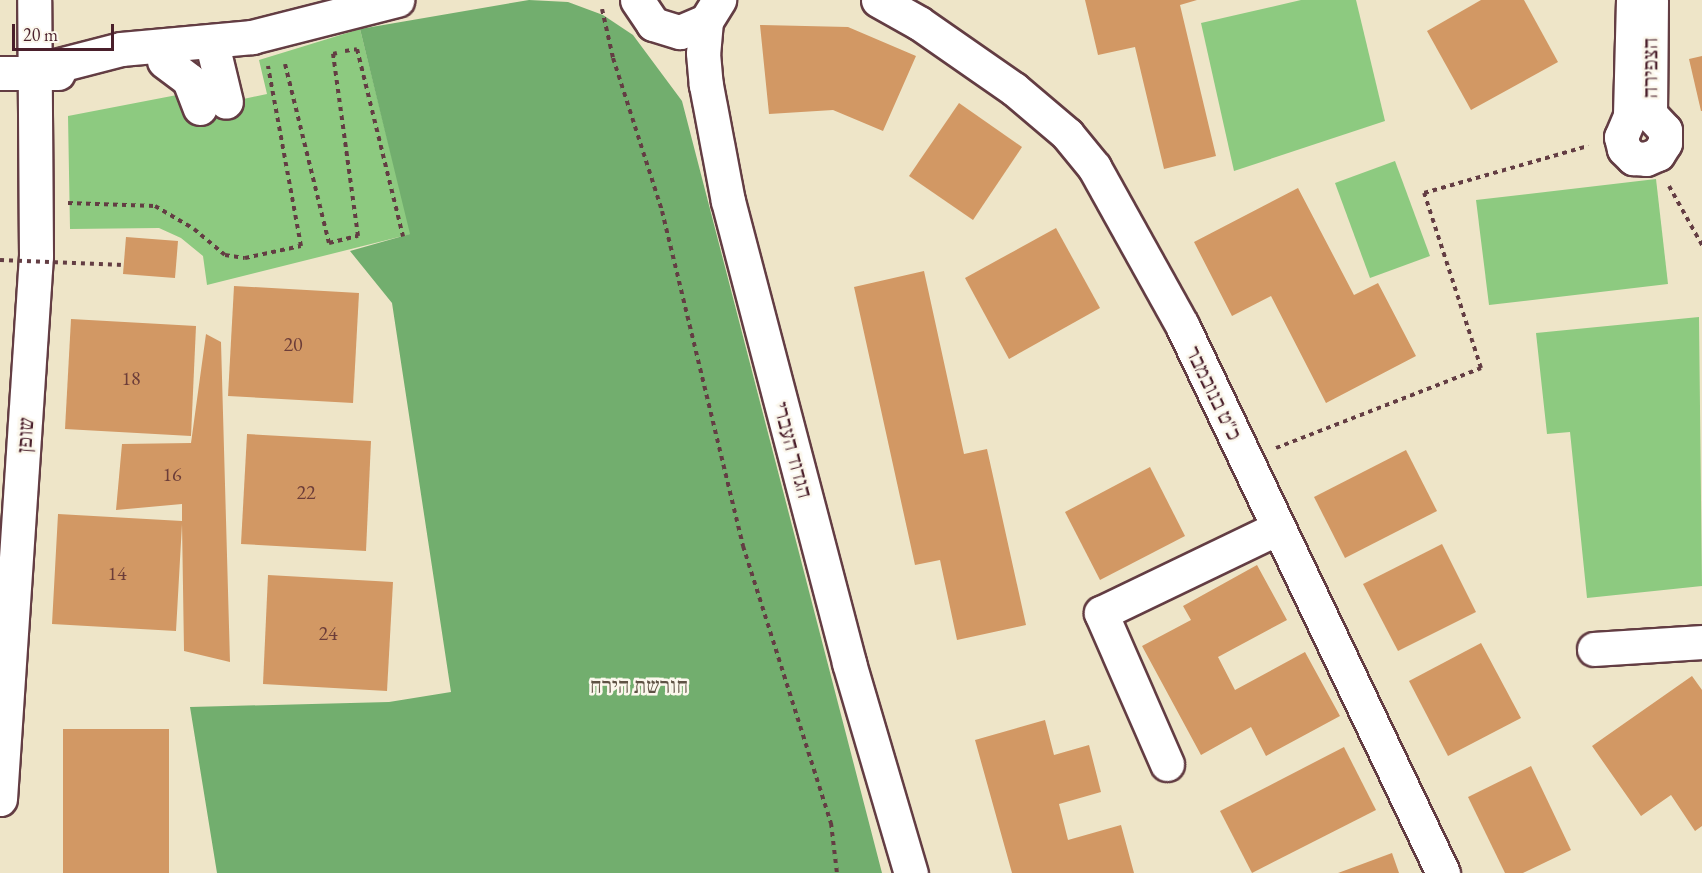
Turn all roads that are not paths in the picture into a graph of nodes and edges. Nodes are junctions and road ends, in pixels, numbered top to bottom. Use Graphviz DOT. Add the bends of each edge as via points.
graph roads {
  1 [pos="34,0"];
  2 [pos="397,0"];
  3 [pos="636,0"];
  4 [pos="878,0"];
  5 [pos="1633,0"];
  6 [pos="1651,0"];
  7 [pos="712,10"];
  8 [pos="252,37"];
  9 [pos="214,52"];
  10 [pos="164,61"];
  11 [pos="36,71"];
  12 [pos="0,73"];
  13 [pos="1278,528"];
  14 [pos="1702,642"];
  15 [pos="1594,649"];
  16 [pos="1167,764"];
  17 [pos="0,799"];
  18 [pos="910,873"];
  19 [pos="1443,873"];
  1 -- 11 [label="street, שופן"];
  2 -- 8 [label="street"];
  3 -- 7 [label="street" via="653,24 666,30 694,29"];
  4 -- 13 [label="street, כ\"ט בנובמבר" via="919,23 1014,89 1067,134 1094,167 1150,264"];
  5 -- 6 [label="street, הצפירה" via="1630,116 1621,137 1624,149 1634,158 1653,156 1665,143 1661,125 1650,114"];
  7 -- 18 [label="street, הגדוד העברי" via="703,53 728,201 849,663"];
  8 -- 9 [label="street"];
  8 -- 11 [label="street" via="121,49"];
  9 -- 10 [label="street"];
  9 -- 10 [label="street" via="213,105"];
  10 -- 11 [label="street" via="81,74"];
  11 -- 12 [label="street"];
  11 -- 17 [label="street, שופן" via="37,202"];
  13 -- 16 [label="street" via="1101,614"];
  13 -- 19 [label="street, כ\"ט בנובמבר"];
  14 -- 15 [label="street"];
}
